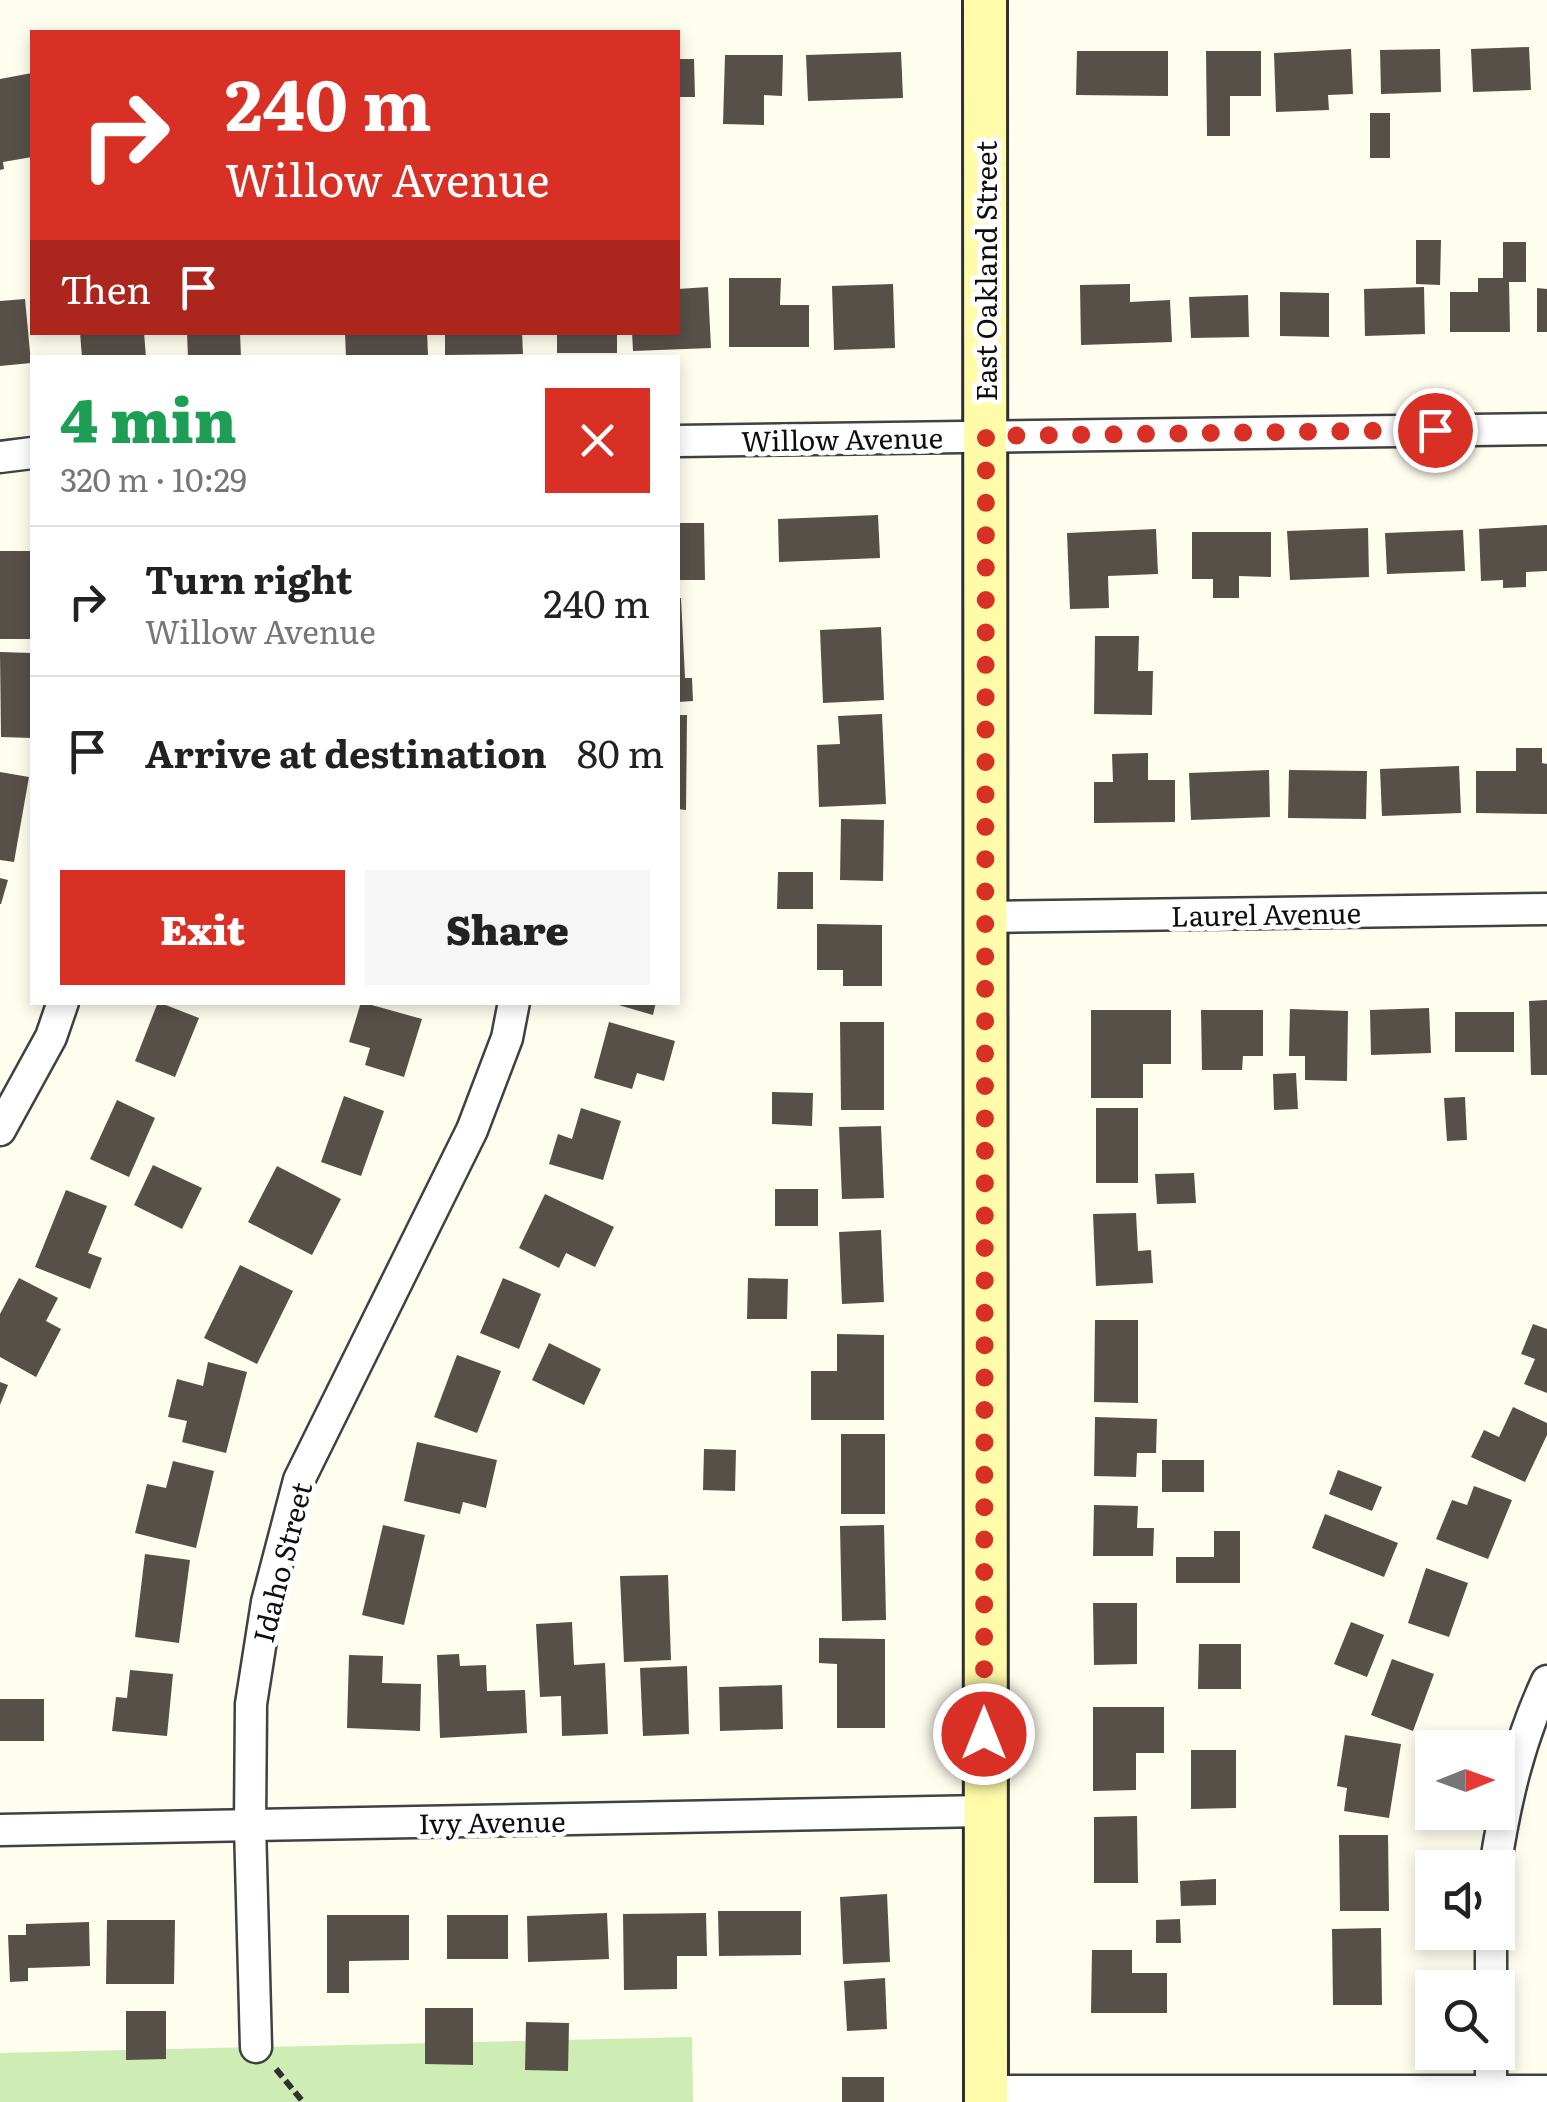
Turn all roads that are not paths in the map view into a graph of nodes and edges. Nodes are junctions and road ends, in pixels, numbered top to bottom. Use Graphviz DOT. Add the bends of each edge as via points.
graph roads {
  1 [pos="985,0"];
  2 [pos="1547,429"];
  3 [pos="986,436"];
  4 [pos="680,441"];
  5 [pos="30,453"];
  6 [pos="0,457"];
  7 [pos="1547,909"];
  8 [pos="985,918"];
  9 [pos="62,1005"];
  10 [pos="513,1005"];
  11 [pos="0,1130"];
  12 [pos="1547,1681"];
  13 [pos="984,1811"];
  14 [pos="250,1825"];
  15 [pos="0,1830"];
  16 [pos="1499,1850"];
  17 [pos="256,2047"];
  18 [pos="1491,2070"];
  19 [pos="1547,2092"];
  20 [pos="986,2097"];
  21 [pos="1491,2097"];
  1 -- 3 [label="street, East Oakland Street"];
  2 -- 3 [label="street, Willow Avenue"];
  3 -- 4 [label="street, Willow Avenue"];
  3 -- 8 [label="street, East Oakland Street"];
  5 -- 6 [label="street"];
  7 -- 8 [label="street, Laurel Avenue"];
  8 -- 13 [label="street, East Oakland Street"];
  9 -- 11 [label="street"];
  10 -- 14 [label="street, Idaho Street" via="472,1130 299,1480 267,1602 251,1704"];
  12 -- 16 [label="street" via="1510,1780"];
  13 -- 14 [label="street, Ivy Avenue"];
  13 -- 20 [label="street, East Oakland Street"];
  14 -- 15 [label="street, Ivy Avenue"];
  14 -- 17 [label="street, Idaho Street"];
  18 -- 21 [label="street"];
  19 -- 21 [label="street"];
  20 -- 21 [label="street"];
}
